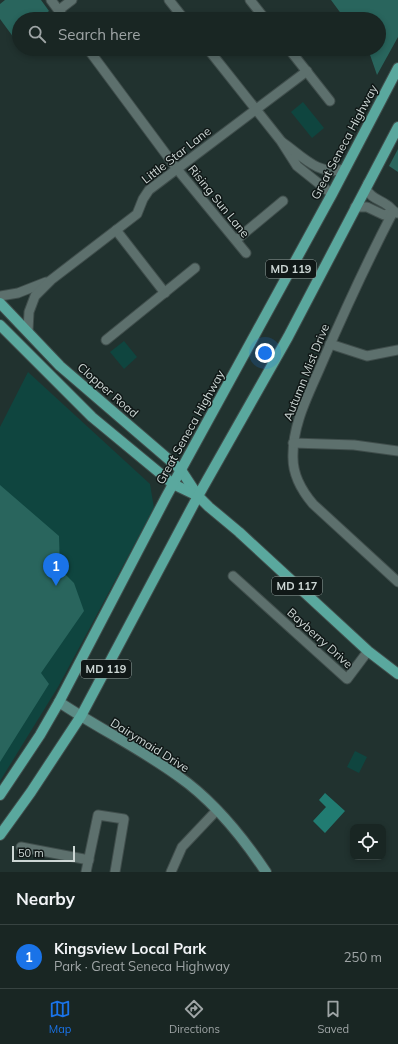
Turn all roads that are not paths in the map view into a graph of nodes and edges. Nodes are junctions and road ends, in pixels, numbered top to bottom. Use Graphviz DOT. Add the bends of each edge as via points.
graph roads {
  1 [pos="52,0"];
  2 [pos="72,0"];
  3 [pos="170,0"];
  4 [pos="250,0"];
  5 [pos="59,10"];
  6 [pos="179,12"];
  7 [pos="259,12"];
  8 [pos="93,56"];
  9 [pos="214,56"];
  10 [pos="295,56"];
  11 [pos="398,68"];
  12 [pos="307,71"];
  13 [pos="330,101"];
  14 [pos="256,110"];
  15 [pos="398,127"];
  16 [pos="281,141"];
  17 [pos="178,169"];
  18 [pos="344,169"];
  19 [pos="368,182"];
  20 [pos="332,194"];
  21 [pos="283,201"];
  22 [pos="356,207"];
  23 [pos="395,213"];
  24 [pos="116,230"];
  25 [pos="236,240"];
  26 [pos="246,253"];
  27 [pos="195,268"];
  28 [pos="51,280"];
  29 [pos="165,293"];
  30 [pos="0,296"];
  31 [pos="0,304"];
  32 [pos="0,325"];
  33 [pos="28,331"];
  34 [pos="106,340"];
  35 [pos="330,344"];
  36 [pos="398,350"];
  37 [pos="293,443"];
  38 [pos="398,451"];
  39 [pos="181,470"];
  40 [pos="173,484"];
  41 [pos="198,496"];
  42 [pos="233,576"];
  43 [pos="398,582"];
  44 [pos="368,651"];
  45 [pos="398,674"];
  46 [pos="59,702"];
  47 [pos="81,716"];
  48 [pos="0,796"];
  49 [pos="217,810"];
  50 [pos="0,835"];
  51 [pos="21,847"];
  52 [pos="89,860"];
  53 [pos="86,872"];
  54 [pos="115,872"];
  55 [pos="171,872"];
  56 [pos="266,872"];
  1 -- 5 [label="street"];
  2 -- 5 [label="street"];
  3 -- 6 [label="street"];
  4 -- 7 [label="street"];
  8 -- 17 [label="street, Rising Sun Lane"];
  9 -- 14 [label="street"];
  10 -- 12 [label="street"];
  11 -- 18 [label="main road, Great Seneca Highway / MD 119"];
  12 -- 13 [label="street"];
  12 -- 14 [label="street, Little Star Lane"];
  14 -- 16 [label="street"];
  14 -- 17 [label="street, Little Star Lane"];
  15 -- 19 [label="main road, MD 119"];
  16 -- 18 [label="street" via="309,163 326,172"];
  16 -- 20 [label="street" via="296,166"];
  17 -- 24 [label="street, Little Star Lane" via="149,190 137,214"];
  17 -- 25 [label="street, Rising Sun Lane"];
  18 -- 20 [label="main road, Great Seneca Highway / MD 119"];
  19 -- 22 [label="main road, MD 119"];
  19 -- 23 [label="street" via="366,189 372,197 389,205"];
  20 -- 39 [label="main road, Great Seneca Highway / MD 119"];
  21 -- 25 [label="street"];
  22 -- 23 [label="street" via="367,207 384,215"];
  22 -- 41 [label="main road, MD 119" via="288,337"];
  23 -- 35 [label="street, Autumn Mist Drive" via="362,272"];
  24 -- 28 [label="street, Little Star Lane"];
  24 -- 29 [label="street"];
  25 -- 26 [label="street, Rising Sun Lane"];
  27 -- 29 [label="street"];
  28 -- 30 [label="street, Little Star Lane" via="18,293"];
  28 -- 33 [label="street, Little Star Lane" via="35,296 29,312"];
  29 -- 34 [label="street"];
  31 -- 33 [label="main road, Clopper Road / MD 117"];
  32 -- 40 [label="main road, Clopper Road / MD 117" via="92,416"];
  33 -- 39 [label="main road, Clopper Road / MD 117" via="60,366"];
  35 -- 36 [label="street" via="367,356"];
  35 -- 37 [label="street, Autumn Mist Drive" via="295,428"];
  37 -- 38 [label="street" via="354,445"];
  37 -- 43 [label="street, Autumn Mist Drive" via="296,477 304,493 326,518"];
  39 -- 40 [label="main road, Great Seneca Highway / MD 119"];
  39 -- 41 [label="main road, Clopper Road / MD 117"];
  40 -- 41 [label="main road, Clopper Road / MD 117"];
  40 -- 46 [label="main road, Great Seneca Highway / MD 119"];
  41 -- 44 [label="main road, Clopper Road / MD 117"];
  41 -- 47 [label="main road, MD 119"];
  42 -- 44 [label="street, Bayberry Drive" via="347,679"];
  44 -- 45 [label="main road, Clopper Road / MD 117"];
  46 -- 47 [label="street, Dairymaid Drive"];
  46 -- 48 [label="main road, Great Seneca Highway / MD 119"];
  47 -- 49 [label="street, Dairymaid Drive" via="179,776"];
  47 -- 50 [label="main road, MD 119"];
  49 -- 55 [label="street" via="182,848"];
  49 -- 56 [label="street, Dairymaid Drive" via="243,838"];
  51 -- 52 [label="street"];
  52 -- 53 [label="street"];
  52 -- 54 [label="street" via="98,815 124,819"];
}
